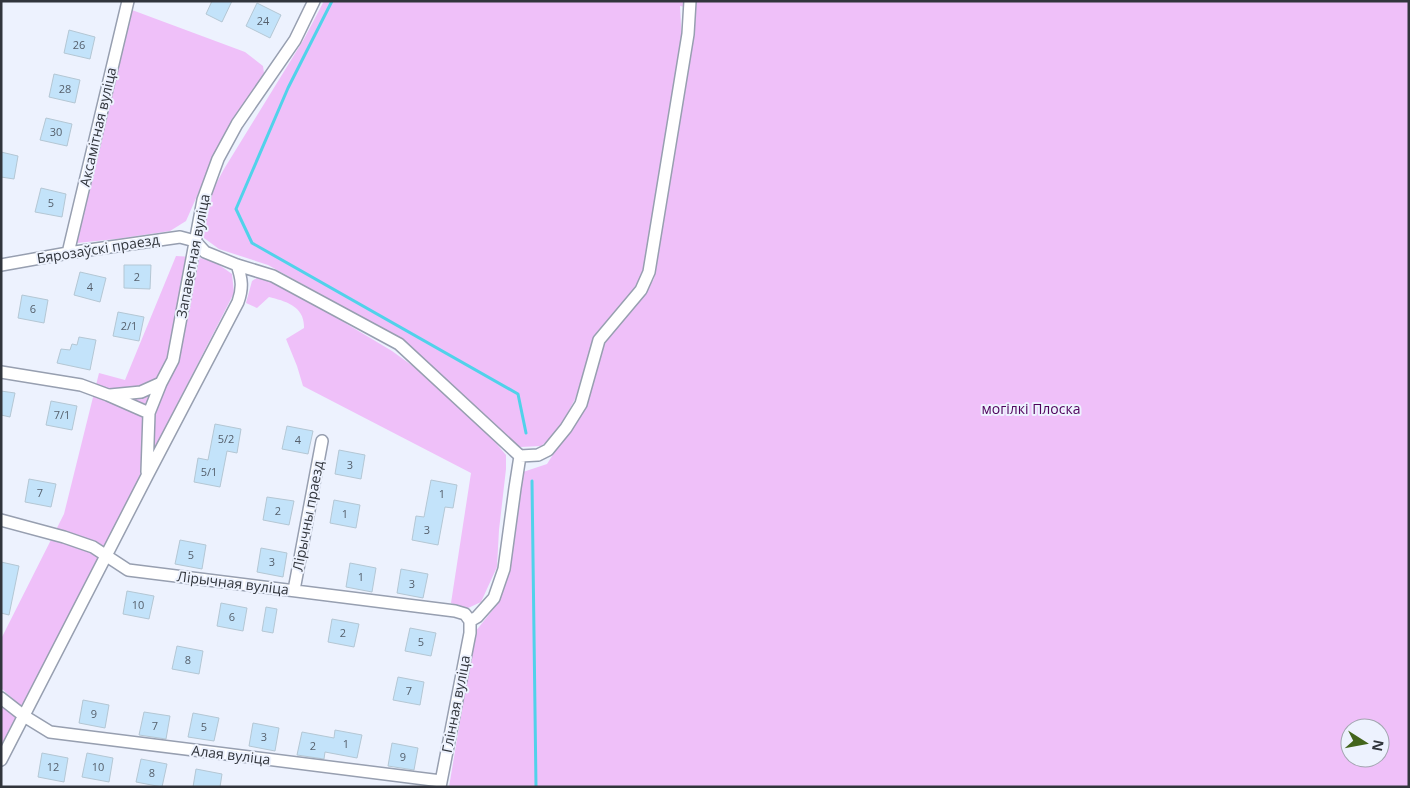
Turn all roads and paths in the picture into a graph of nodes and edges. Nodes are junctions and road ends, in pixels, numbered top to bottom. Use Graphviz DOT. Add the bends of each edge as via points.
graph roads {
  1 [pos="128,1"];
  2 [pos="314,1"];
  3 [pos="690,1"];
  4 [pos="195,241"];
  5 [pos="68,253"];
  6 [pos="1,265"];
  7 [pos="237,265"];
  8 [pos="1,372"];
  9 [pos="161,383"];
  10 [pos="108,395"];
  11 [pos="149,413"];
  12 [pos="322,441"];
  13 [pos="520,456"];
  14 [pos="147,476"];
  15 [pos="1,520"];
  16 [pos="107,556"];
  17 [pos="294,590"];
  18 [pos="470,621"];
  19 [pos="1,698"];
  20 [pos="24,716"];
  21 [pos="1,760"];
  22 [pos="441,784"];
  1 -- 5 [label="street, Аксамітная вуліца"];
  2 -- 4 [label="street, Запаветная вуліца" via="295,40 237,124 218,159 203,200"];
  3 -- 13 [label="street" via="688,34 649,272 641,290 599,340 581,404 566,428 548,450 538,455"];
  4 -- 5 [label="street, Бярозаўскі праезд" via="180,237"];
  4 -- 7 [label="street" via="205,252"];
  4 -- 9 [label="street, Запаветная вуліца" via="173,360"];
  5 -- 6 [label="street, Бярозаўскі праезд"];
  7 -- 13 [label="street" via="273,276 399,344"];
  7 -- 14 [label="street" via="242,279 238,302"];
  8 -- 10 [label="street" via="80,385"];
  9 -- 10 [label="street" via="141,392"];
  9 -- 11 [label="street, Запаветная вуліца"];
  10 -- 11 [label="street"];
  11 -- 14 [label="street, Запаветная вуліца"];
  12 -- 17 [label="street, Лірычны праезд"];
  13 -- 18 [label="street" via="504,569 494,598"];
  14 -- 16 [label="street"];
  15 -- 16 [label="street, Лірычная вуліца" via="64,537 93,547"];
  16 -- 17 [label="street, Лірычная вуліца" via="128,570"];
  16 -- 20 [label="street"];
  17 -- 18 [label="street, Лірычная вуліца" via="455,611 465,614"];
  18 -- 22 [label="street, Глінная вуліца"];
  19 -- 20 [label="street, Алая вуліца"];
  20 -- 21 [label="street"];
  20 -- 22 [label="street, Алая вуліца" via="50,732"];
}
